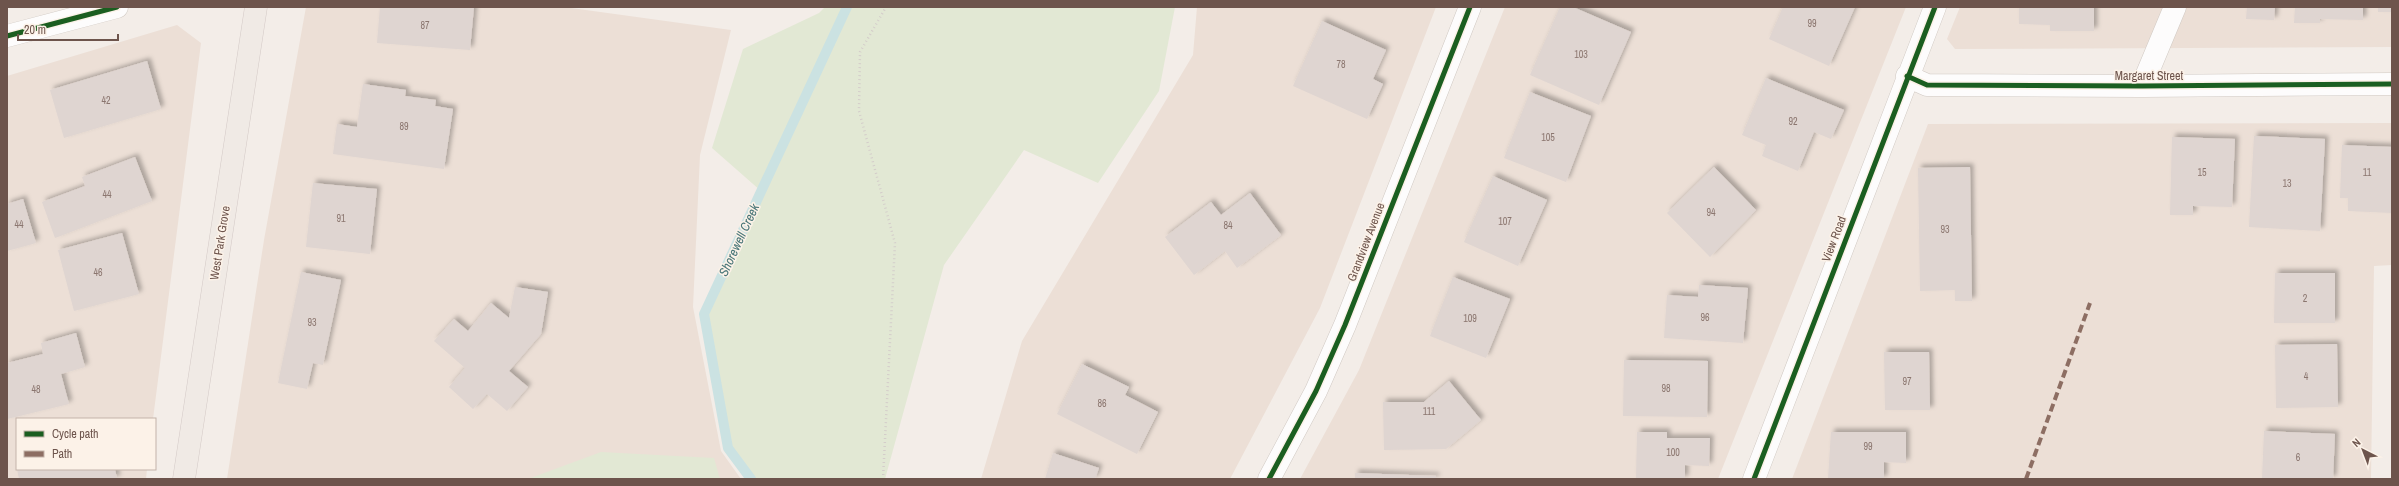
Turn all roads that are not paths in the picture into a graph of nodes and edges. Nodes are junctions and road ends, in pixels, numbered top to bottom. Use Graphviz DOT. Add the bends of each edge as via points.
graph roads {
  1 [pos="116,7"];
  2 [pos="256,7"];
  3 [pos="1470,7"];
  4 [pos="1935,7"];
  5 [pos="2175,7"];
  6 [pos="7,36"];
  7 [pos="1907,76"];
  8 [pos="2392,84"];
  9 [pos="2142,86"];
  10 [pos="184,479"];
  11 [pos="1269,479"];
  12 [pos="1754,479"];
  1 -- 6 [label="street"];
  2 -- 10 [label="main road, West Park Grove"];
  3 -- 11 [label="street, Grandview Avenue" via="1322,378"];
  4 -- 7 [label="street, View Road"];
  5 -- 9 [label="street"];
  7 -- 9 [label="street, Margaret Street" via="1927,84"];
  7 -- 12 [label="street, View Road"];
  8 -- 9 [label="street, Margaret Street"];
}
